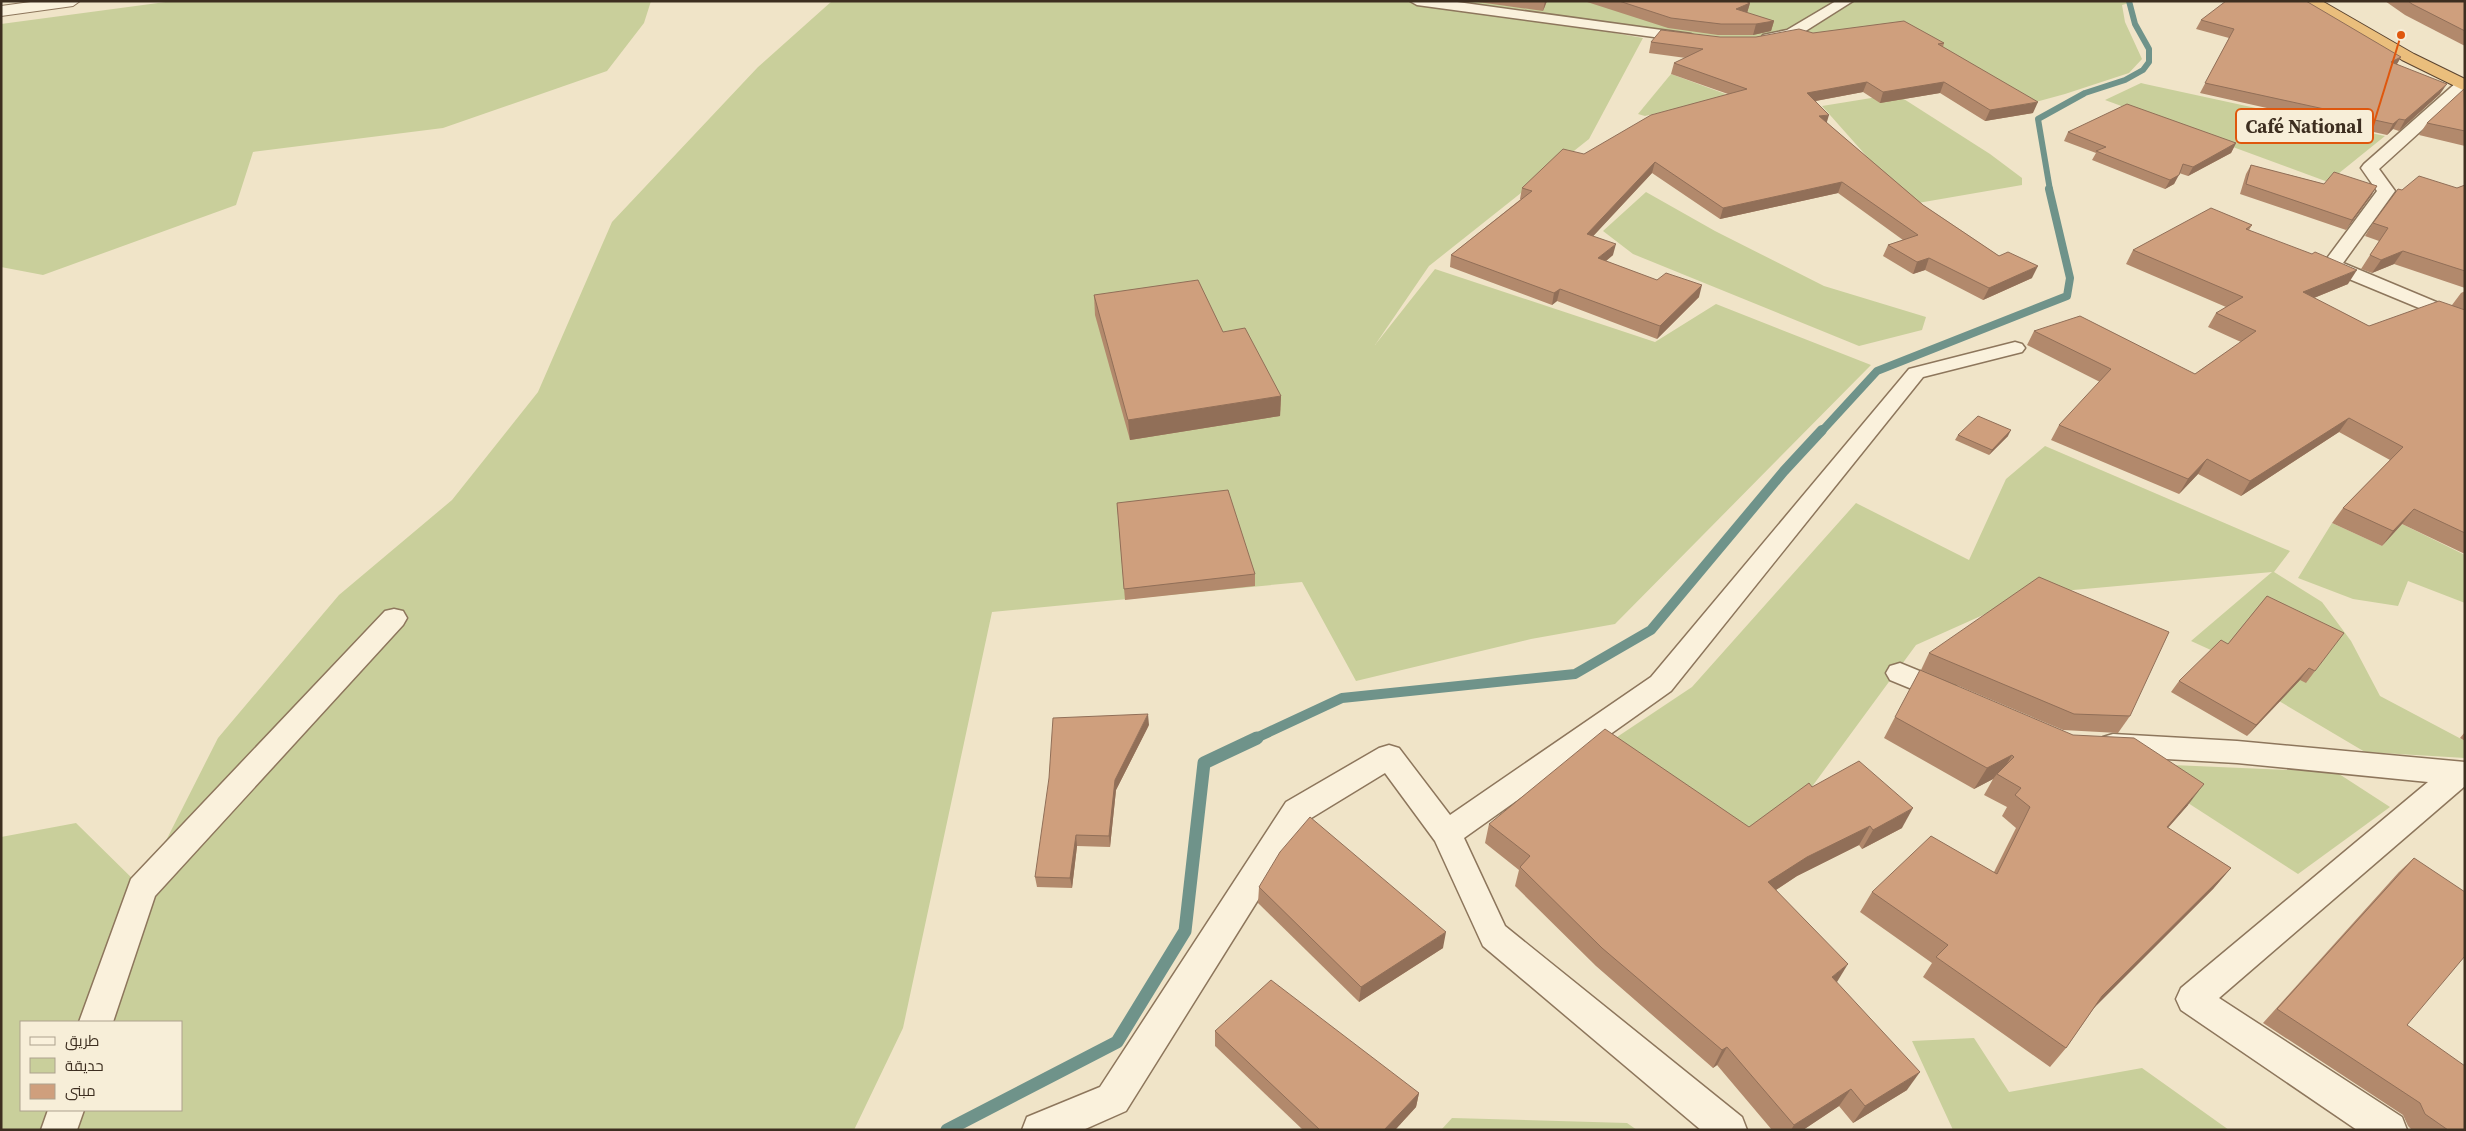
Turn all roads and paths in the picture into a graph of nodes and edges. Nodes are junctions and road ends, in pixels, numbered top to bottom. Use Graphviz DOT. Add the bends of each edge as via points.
graph roads {
  1 [pos="73,1"];
  2 [pos="1417,1"];
  3 [pos="1846,1"];
  4 [pos="2311,1"];
  5 [pos="2328,1"];
  6 [pos="1,11"];
  7 [pos="1709,40"];
  8 [pos="1753,41"];
  9 [pos="2464,82"];
  10 [pos="2465,321"];
  11 [pos="2015,348"];
  12 [pos="394,618"];
  13 [pos="1900,673"];
  14 [pos="1971,704"];
  15 [pos="2089,744"];
  16 [pos="2462,773"];
  17 [pos="1447,834"];
  18 [pos="96,1021"];
  19 [pos="66,1111"];
  20 [pos="59,1130"];
  21 [pos="1040,1130"];
  22 [pos="1729,1130"];
  23 [pos="2389,1130"];
  1 -- 6 [label="street"];
  2 -- 7 [label="street"];
  3 -- 8 [label="street" via="1791,34"];
  4 -- 9 [label="highway" via="2384,44"];
  5 -- 9 [label="highway"];
  9 -- 10 [label="street" via="2370,168 2386,191 2332,265"];
  11 -- 17 [label="street" via="1916,373 1661,684"];
  12 -- 18 [label="street" via="142,889"];
  13 -- 14 [label="street"];
  15 -- 16 [label="street" via="2237,752"];
  16 -- 23 [label="street" via="2193,999"];
  17 -- 21 [label="street" via="1389,756 1297,811 1113,1099"];
  17 -- 22 [label="street" via="1494,936"];
  19 -- 20 [label="street"];
}
